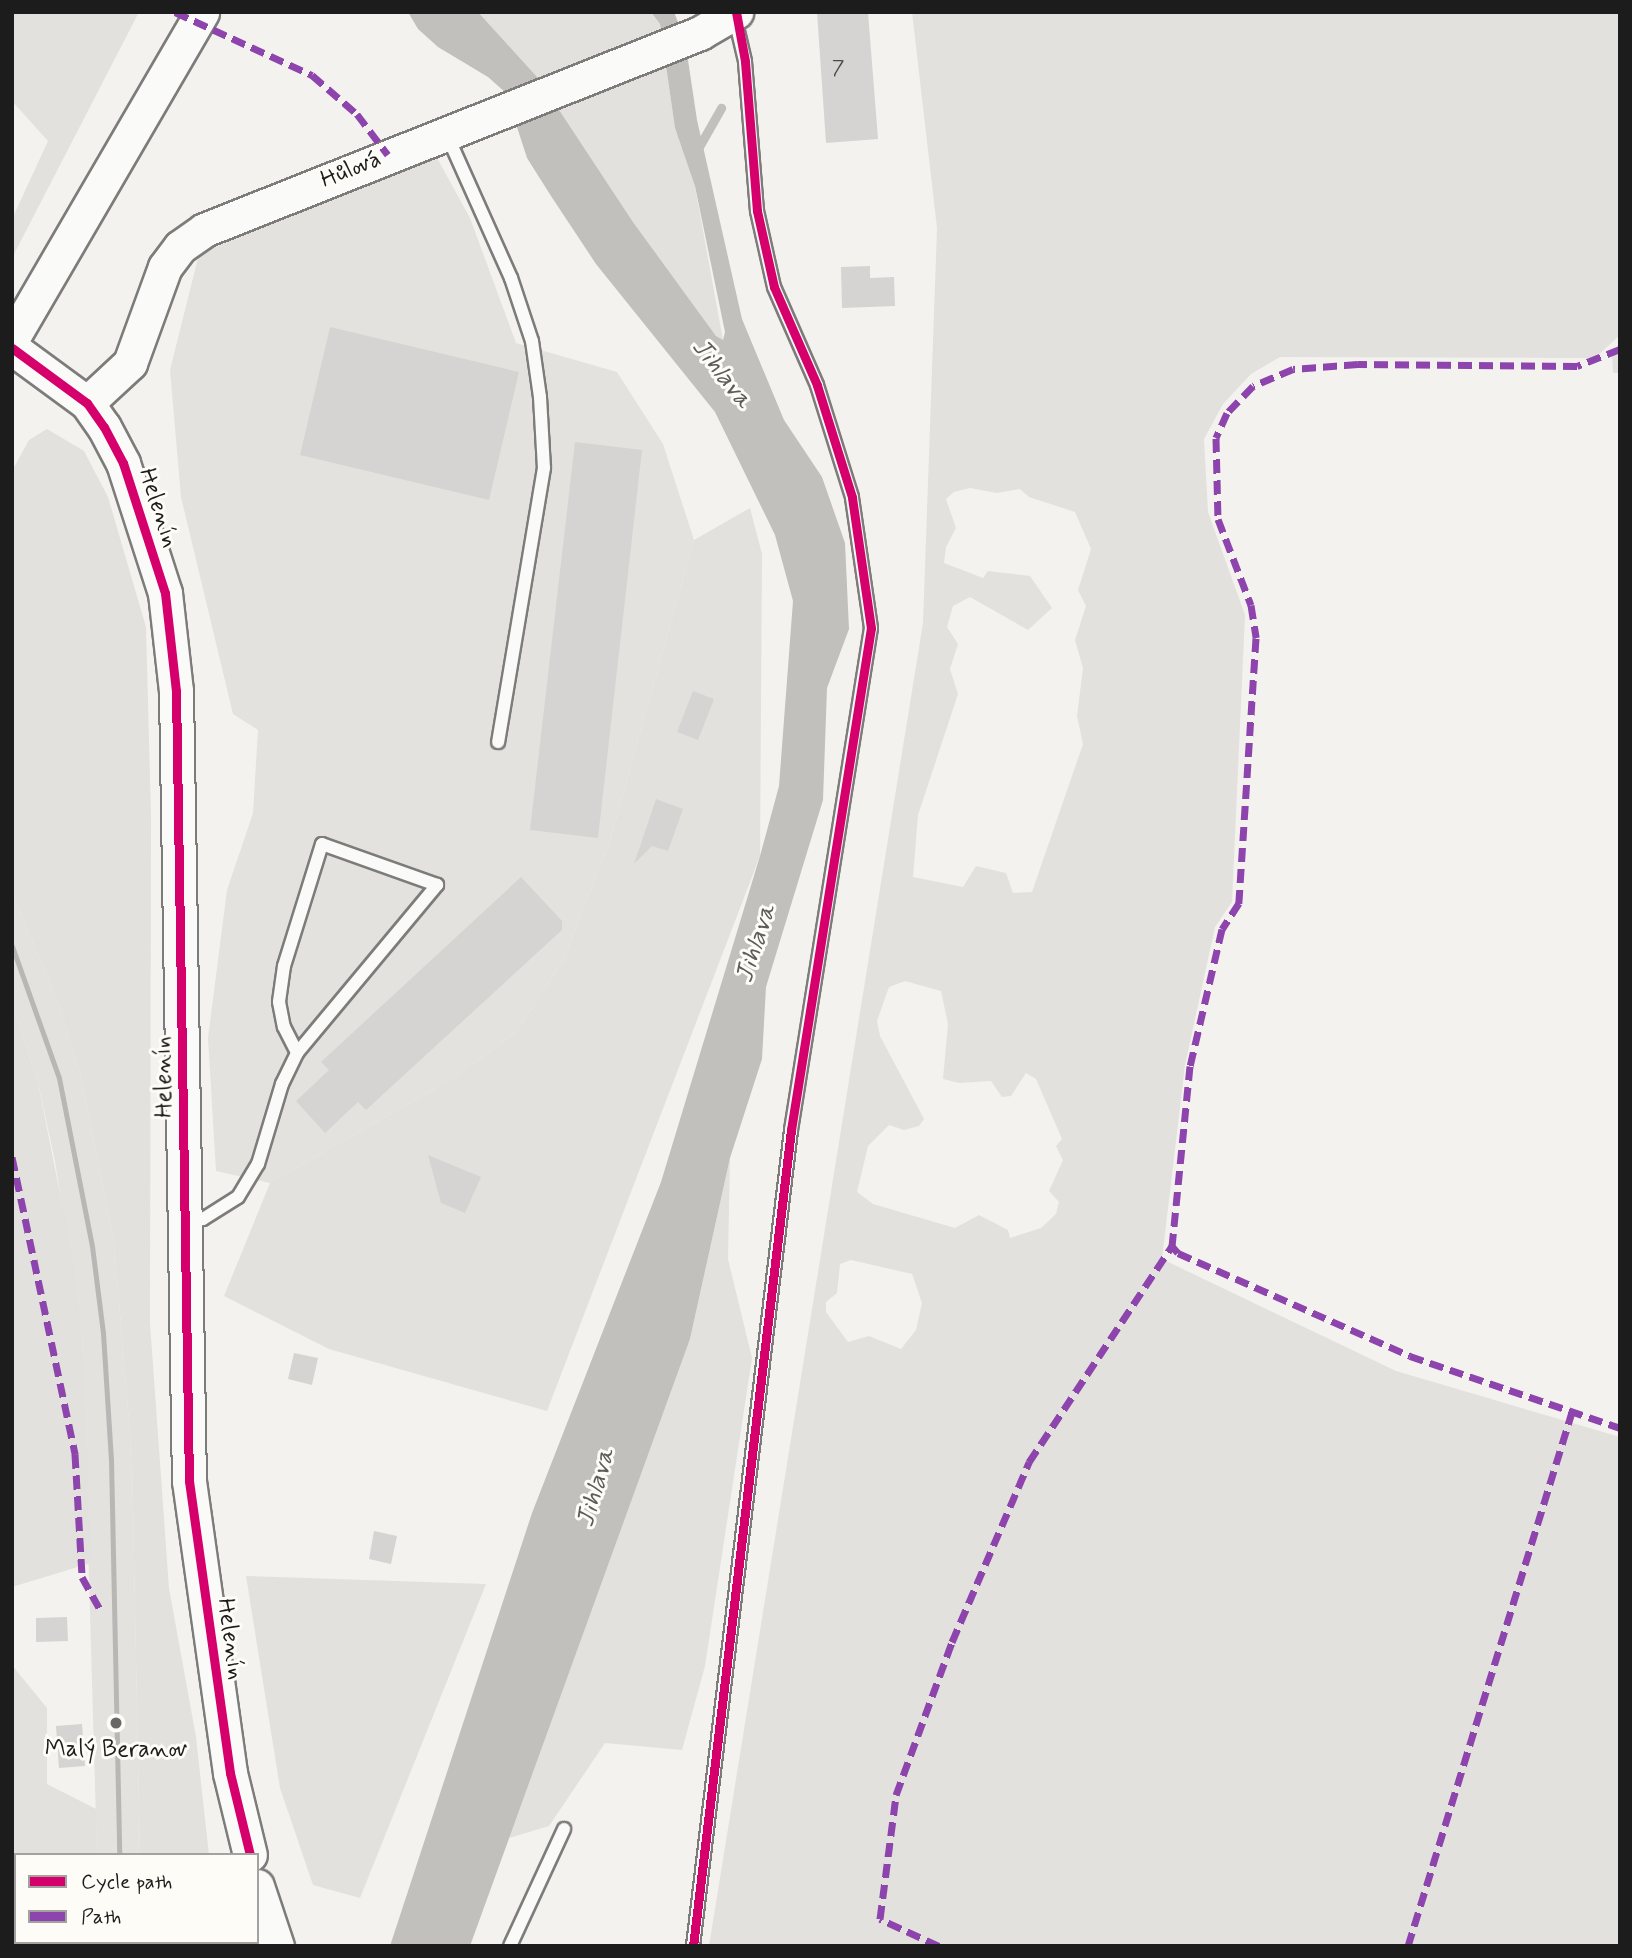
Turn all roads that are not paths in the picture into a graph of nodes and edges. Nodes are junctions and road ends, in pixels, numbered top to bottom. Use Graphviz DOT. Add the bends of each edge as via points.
graph roads {
  1 [pos="202,12"];
  2 [pos="735,13"];
  3 [pos="446,132"];
  4 [pos="12,339"];
  5 [pos="12,348"];
  6 [pos="87,403"];
  7 [pos="498,742"];
  8 [pos="297,1053"];
  9 [pos="187,1222"];
  10 [pos="564,1829"];
  11 [pos="250,1853"];
  12 [pos="259,1899"];
  13 [pos="276,1946"];
  14 [pos="510,1946"];
  15 [pos="694,1946"];
  1 -- 4 [label="street"];
  2 -- 3 [label="street, Hůlová" via="700,33"];
  2 -- 15 [label="lane" via="745,61 757,211 774,287 817,385 852,498 871,628 791,1130"];
  3 -- 6 [label="street, Hůlová" via="204,230 180,247 165,267 130,363"];
  3 -- 7 [label="lane" via="511,278 532,341 540,397 544,468"];
  5 -- 6 [label="street, Helenín"];
  6 -- 9 [label="street, Helenín" via="122,463 165,593 176,691"];
  8 -- 8 [label="lane" via="332,1011 437,885 322,844 284,966 279,1002 284,1027"];
  8 -- 9 [label="lane" via="282,1084 258,1164 239,1197 203,1219"];
  9 -- 11 [label="street, Helenín" via="189,1481 230,1773"];
  10 -- 14 [label="lane"];
  12 -- 13 [label="street"];
}
